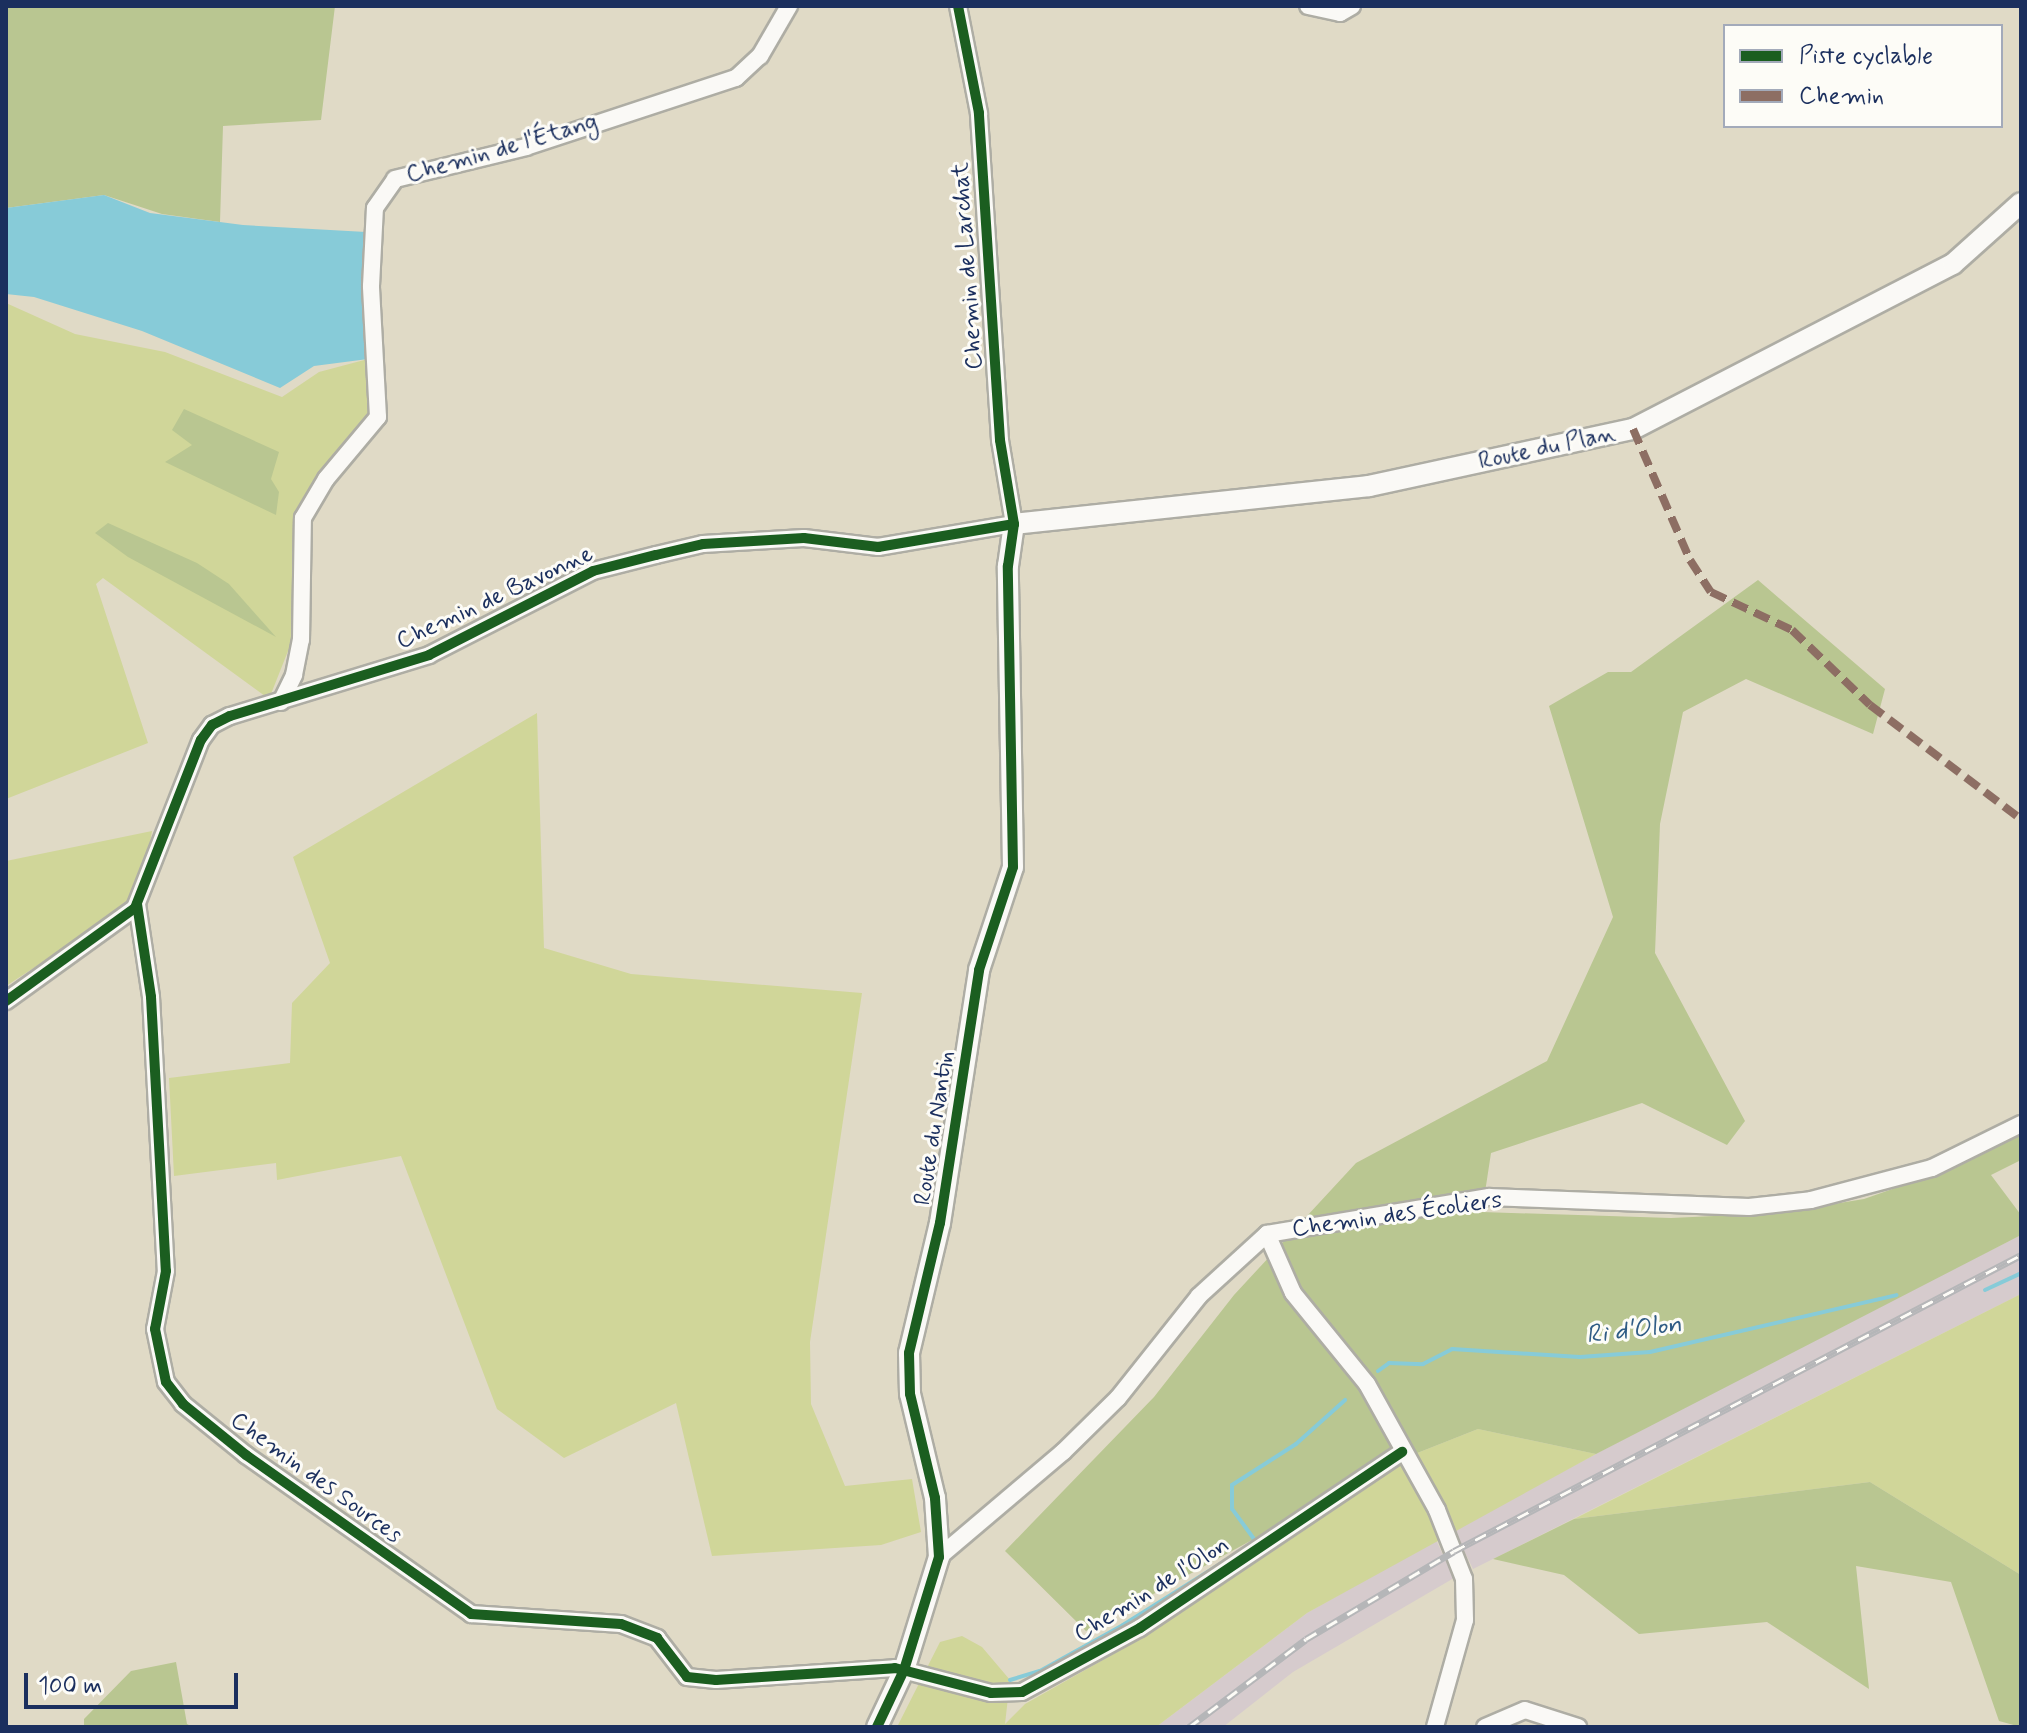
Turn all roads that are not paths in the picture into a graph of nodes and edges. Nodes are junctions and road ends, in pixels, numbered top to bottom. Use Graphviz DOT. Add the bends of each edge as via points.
graph roads {
  1 [pos="789,6"];
  2 [pos="958,6"];
  3 [pos="1308,6"];
  4 [pos="1352,6"];
  5 [pos="2021,203"];
  6 [pos="1014,524"];
  7 [pos="281,702"];
  8 [pos="137,904"];
  9 [pos="6,1001"];
  10 [pos="2021,1124"];
  11 [pos="1267,1234"];
  12 [pos="1402,1452"];
  13 [pos="939,1557"];
  14 [pos="904,1670"];
  15 [pos="877,1727"];
  16 [pos="1435,1727"];
  17 [pos="1485,1727"];
  18 [pos="1578,1727"];
  1 -- 7 [label="street, Chemin de l'Étang" via="760,56 736,78 526,147 395,179 375,208 371,286 378,417 326,479 303,518 301,640 294,675"];
  2 -- 6 [label="street, Chemin de Larchat" via="979,113 1000,440"];
  3 -- 4 [label="street" via="1340,13"];
  5 -- 6 [label="street, Route du Plan" via="1953,264 1633,429 1369,486"];
  6 -- 7 [label="street, Chemin de Bavonne" via="878,547 804,538 703,544 656,555 593,571 429,655"];
  6 -- 13 [label="street, Route du Nantin" via="1008,566 1013,867 979,970 940,1223 909,1353 910,1394 935,1498"];
  7 -- 8 [label="street, Chemin de Bavonne" via="234,714 207,732 175,797 160,853"];
  8 -- 9 [label="street, Chemin de Bavonne" via="119,924"];
  8 -- 14 [label="street, Chemin des Sources" via="151,997 166,1271 155,1329 157,1357 166,1382 183,1404 471,1614 621,1624 657,1638 687,1677"];
  10 -- 11 [label="street, Chemin des Écoliers" via="1932,1168 1811,1200 1749,1207 1489,1197"];
  11 -- 12 [label="street" via="1293,1293 1367,1384"];
  11 -- 13 [label="street, Chemin des Écoliers" via="1199,1296 1118,1398"];
  12 -- 14 [label="street, Chemin de l'Olon" via="1140,1628 1022,1692 991,1693"];
  12 -- 16 [label="street" via="1437,1510 1468,1595"];
  13 -- 14 [label="street, Route du Nantin"];
  14 -- 15 [label="street, Route du Nantin"];
  17 -- 18 [label="street" via="1525,1710"];
}
